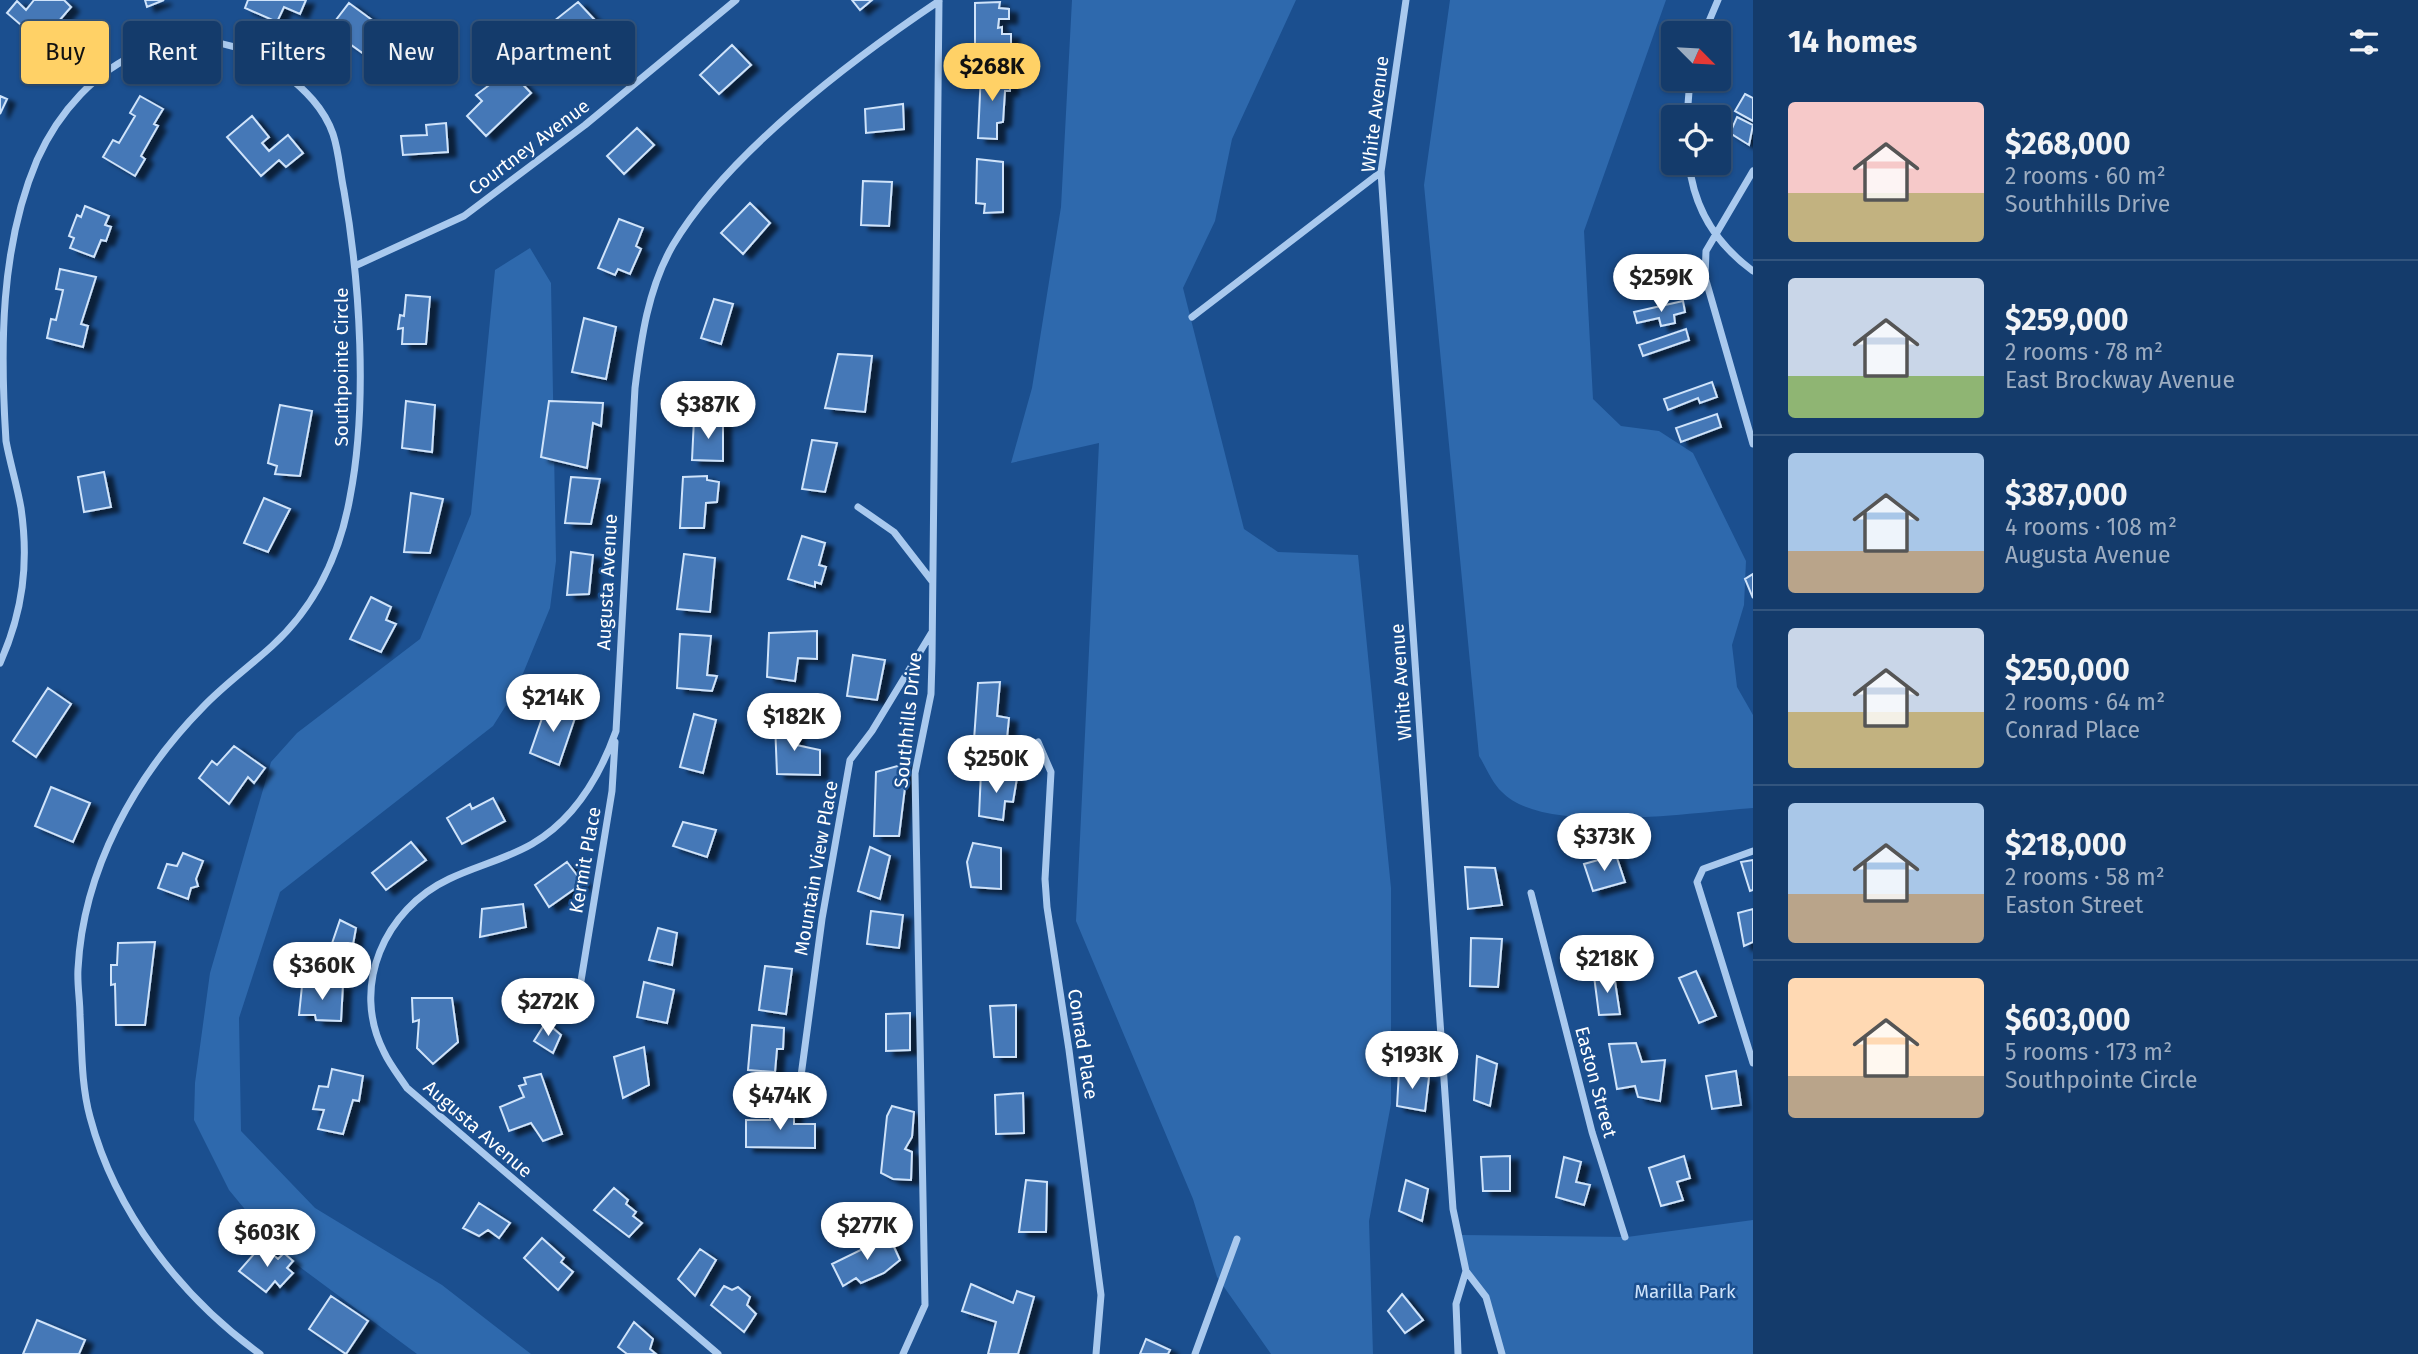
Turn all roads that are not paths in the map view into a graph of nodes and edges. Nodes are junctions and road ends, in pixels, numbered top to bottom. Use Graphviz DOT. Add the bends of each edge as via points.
graph roads {
  1 [pos="736,0"];
  2 [pos="939,0"];
  3 [pos="1406,0"];
  4 [pos="1718,0"];
  5 [pos="1709,21"];
  6 [pos="1753,171"];
  7 [pos="1381,172"];
  8 [pos="1692,175"];
  9 [pos="1715,236"];
  10 [pos="357,265"];
  11 [pos="1753,271"];
  12 [pos="1192,317"];
  13 [pos="1753,444"];
  14 [pos="858,507"];
  15 [pos="933,582"];
  16 [pos="932,632"];
  17 [pos="0,663"];
  18 [pos="616,731"];
  19 [pos="1038,742"];
  20 [pos="1753,851"];
  21 [pos="1531,893"];
  22 [pos="579,993"];
  23 [pos="1753,1063"];
  24 [pos="799,1091"];
  25 [pos="1625,1237"];
  26 [pos="1237,1239"];
  27 [pos="1466,1270"];
  28 [pos="260,1354"];
  29 [pos="718,1354"];
  30 [pos="903,1354"];
  31 [pos="1096,1354"];
  32 [pos="1195,1354"];
  33 [pos="1458,1354"];
  34 [pos="1502,1354"];
  1 -- 10 [label="street, Courtney Avenue" via="585,125 464,216"];
  2 -- 15 [label="street, Southhills Drive"];
  2 -- 18 [label="street, Augusta Avenue" via="742,158 704,199 672,246 653,290 635,388"];
  3 -- 7 [label="street, White Avenue"];
  4 -- 5 [label="street"];
  6 -- 9 [label="street"];
  7 -- 12 [label="street"];
  7 -- 27 [label="street, White Avenue" via="1453,1209"];
  8 -- 9 [label="street" via="1700,212"];
  9 -- 11 [label="street"];
  9 -- 13 [label="street" via="1706,251 1705,277"];
  10 -- 17 [label="street, Southpointe Circle" via="335,137 322,111 303,89 261,55 222,42 180,40 135,51 93,78 61,114 37,162 14,226 5,282 2,394 26,552 23,596"];
  10 -- 28 [label="street, Southpointe Circle" via="358,451 338,550 302,613 276,643 207,702 144,779 96,873 78,969 82,1071 89,1114 105,1164 170,1270 212,1316"];
  14 -- 15 [label="street" via="894,532"];
  15 -- 16 [label="street, Southhills Drive"];
  16 -- 24 [label="street, Mountain View Place" via="850,760"];
  16 -- 30 [label="street, Southhills Drive" via="931,694 915,773 925,1305"];
  18 -- 22 [label="street, Kermit Place" via="612,791"];
  18 -- 29 [label="street, Augusta Avenue" via="592,786 567,817 533,844 414,899 387,934 372,968 372,1014 383,1051 407,1088"];
  19 -- 31 [label="street, Conrad Place" via="1051,772 1047,908 1101,1295"];
  20 -- 23 [label="street" via="1703,869 1697,882"];
  21 -- 25 [label="street, Easton Street" via="1592,1132"];
  26 -- 32 [label="street"];
  27 -- 33 [label="street" via="1456,1304"];
  27 -- 34 [label="street, White Avenue" via="1486,1297"];
}
